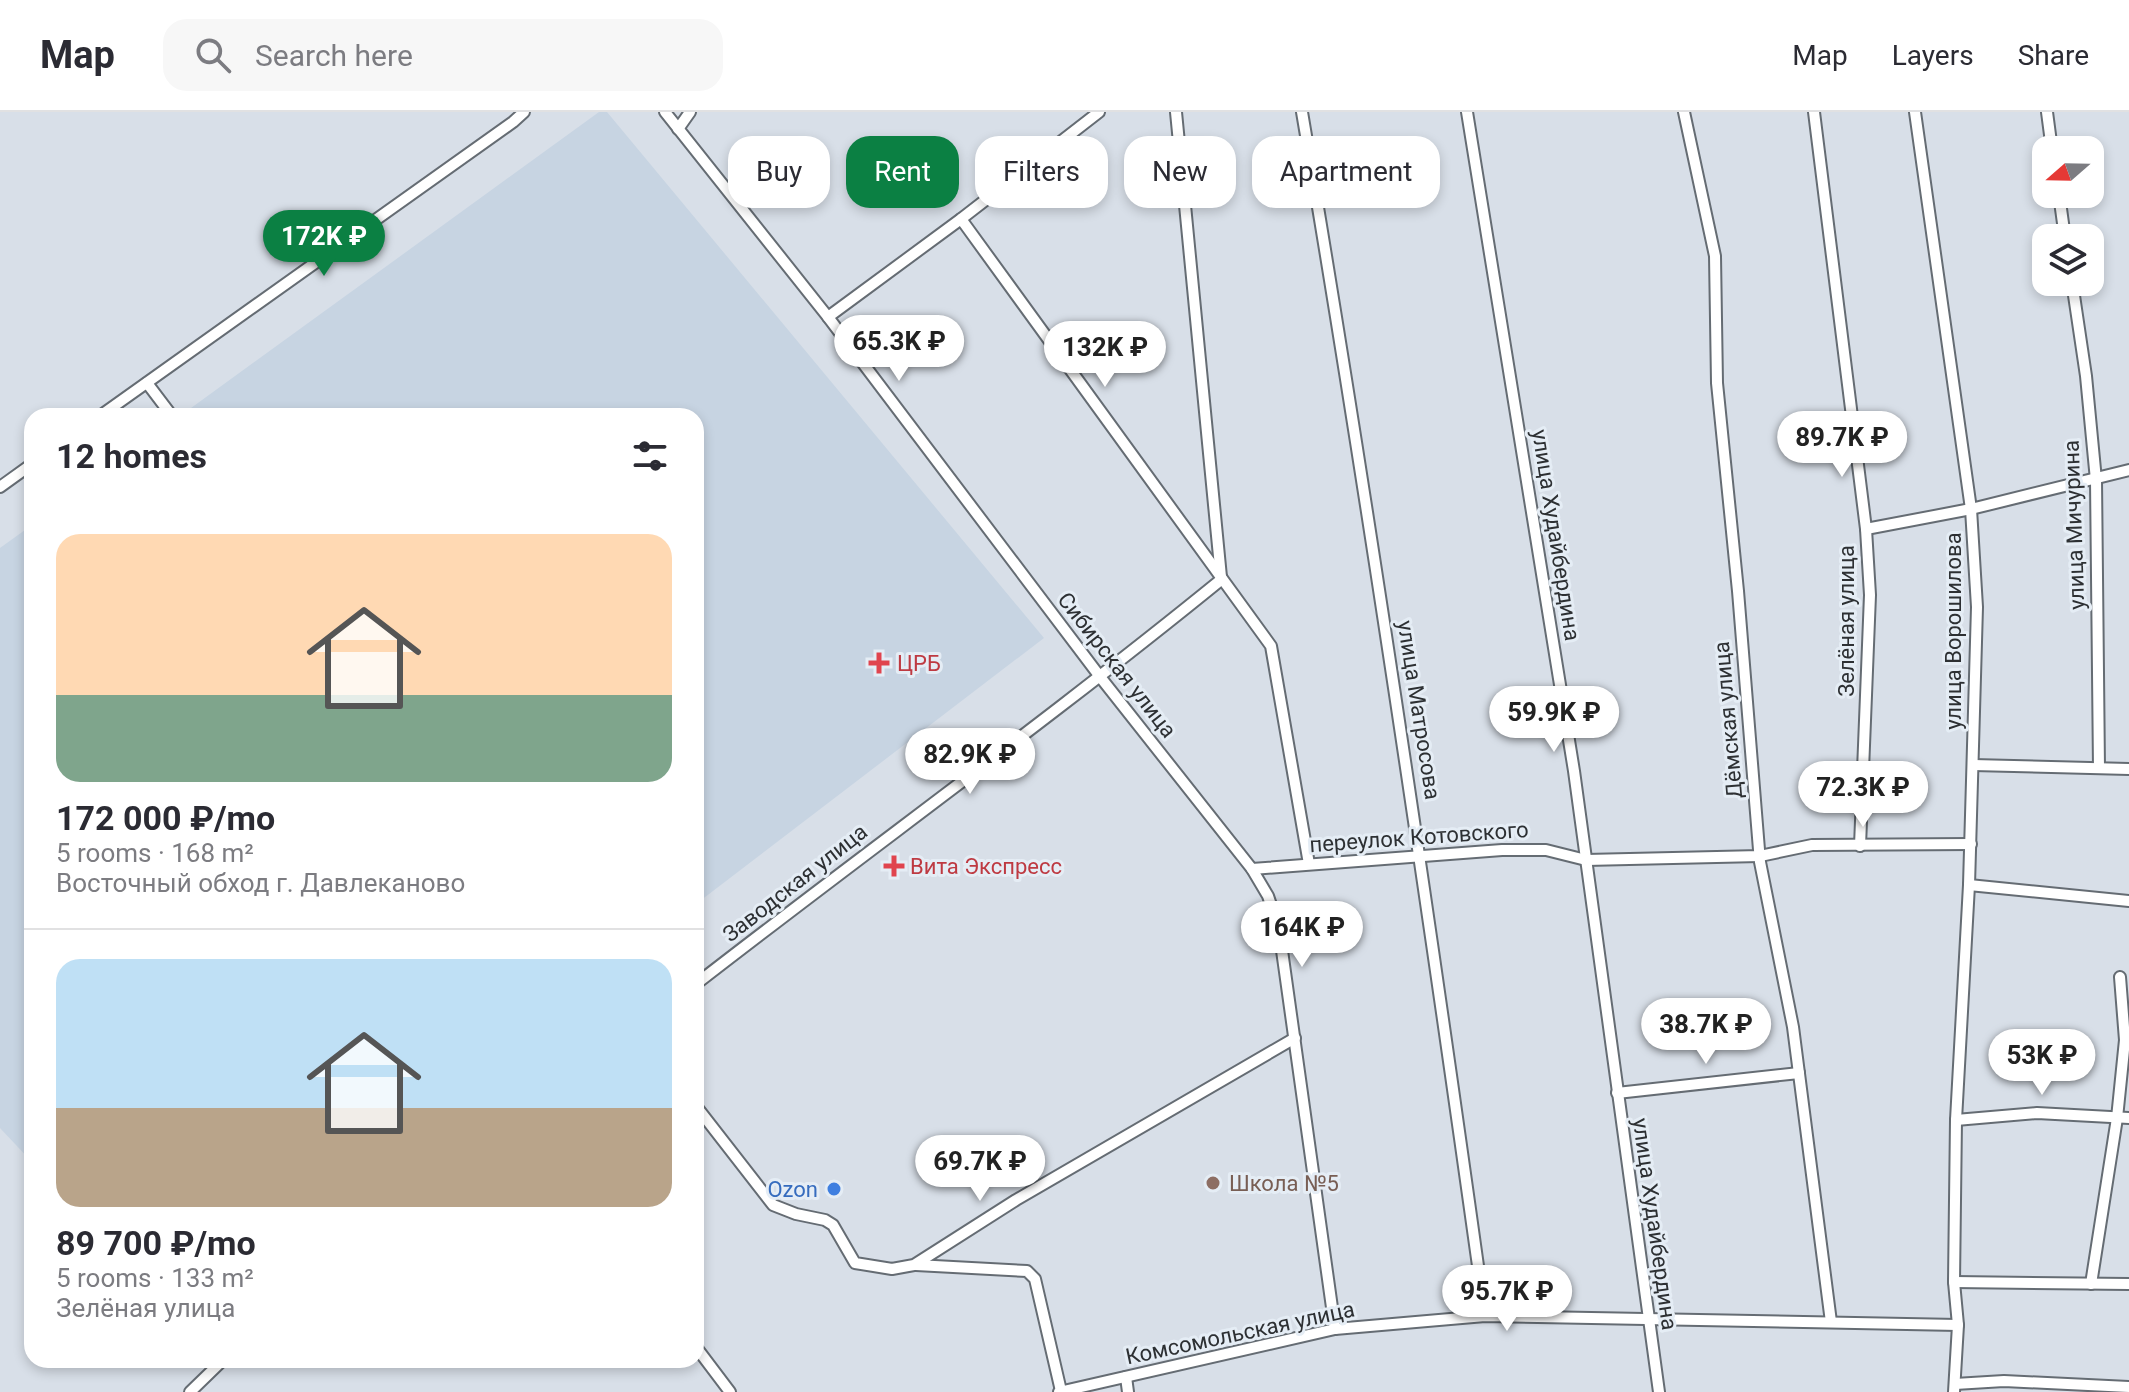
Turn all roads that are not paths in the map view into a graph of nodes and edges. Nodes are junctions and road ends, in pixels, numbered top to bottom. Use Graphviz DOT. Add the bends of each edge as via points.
graph roads {
  1 [pos="524,112"];
  2 [pos="665,112"];
  3 [pos="690,112"];
  4 [pos="1099,112"];
  5 [pos="1176,112"];
  6 [pos="1302,112"];
  7 [pos="1467,112"];
  8 [pos="1684,112"];
  9 [pos="1814,112"];
  10 [pos="1915,112"];
  11 [pos="2047,112"];
  12 [pos="678,129"];
  13 [pos="2050,136"];
  14 [pos="961,219"];
  15 [pos="2074,296"];
  16 [pos="828,317"];
  17 [pos="147,383"];
  18 [pos="111,408"];
  19 [pos="166,408"];
  20 [pos="24,470"];
  21 [pos="2129,470"];
  22 [pos="2096,480"];
  23 [pos="0,487"];
  24 [pos="1971,509"];
  25 [pos="1866,529"];
  26 [pos="1222,579"];
  27 [pos="1101,678"];
  28 [pos="1973,765"];
  29 [pos="2099,768"];
  30 [pos="2129,769"];
  31 [pos="1971,844"];
  32 [pos="1860,846"];
  33 [pos="1421,854"];
  34 [pos="1760,856"];
  35 [pos="1586,860"];
  36 [pos="1309,864"];
  37 [pos="1252,869"];
  38 [pos="1969,885"];
  39 [pos="2129,901"];
  40 [pos="2120,977"];
  41 [pos="704,978"];
  42 [pos="1295,1038"];
  43 [pos="1799,1073"];
  44 [pos="1617,1093"];
  45 [pos="704,1116"];
  46 [pos="2117,1118"];
  47 [pos="2129,1118"];
  48 [pos="1956,1120"];
  49 [pos="914,1265"];
  50 [pos="1954,1282"];
  51 [pos="2091,1284"];
  52 [pos="2129,1284"];
  53 [pos="1485,1316"];
  54 [pos="1647,1319"];
  55 [pos="1831,1322"];
  56 [pos="1958,1325"];
  57 [pos="1335,1329"];
  58 [pos="704,1358"];
  59 [pos="215,1368"];
  60 [pos="1126,1377"];
  61 [pos="2129,1387"];
  62 [pos="1954,1388"];
  63 [pos="190,1392"];
  64 [pos="730,1392"];
  65 [pos="1060,1392"];
  66 [pos="1128,1392"];
  67 [pos="1659,1392"];
  1 -- 17 [label="street"];
  2 -- 12 [label="street, Сибирская улица"];
  3 -- 12 [label="street"];
  4 -- 14 [label="street"];
  5 -- 26 [label="street"];
  6 -- 33 [label="street, улица Матросова"];
  7 -- 35 [label="street, улица Худайбердина"];
  8 -- 34 [label="street, Дёмская улица" via="1715,256 1717,383"];
  9 -- 25 [label="street, Зелёная улица"];
  10 -- 24 [label="street, улица Ворошилова"];
  11 -- 13 [label="street"];
  12 -- 16 [label="street, Сибирская улица"];
  14 -- 16 [label="street"];
  14 -- 26 [label="street"];
  15 -- 22 [label="street, улица Мичурина"];
  16 -- 27 [label="street, Сибирская улица"];
  17 -- 18 [label="street"];
  17 -- 19 [label="street"];
  20 -- 23 [label="street"];
  21 -- 22 [label="street"];
  22 -- 24 [label="street"];
  22 -- 29 [label="street, улица Мичурина"];
  24 -- 25 [label="street"];
  24 -- 28 [label="street, улица Ворошилова" via="1977,607"];
  25 -- 32 [label="street, Зелёная улица" via="1870,595"];
  26 -- 27 [label="street, Заводская улица"];
  26 -- 36 [label="street" via="1271,646"];
  27 -- 37 [label="street, Сибирская улица"];
  27 -- 41 [label="street, Заводская улица"];
  28 -- 29 [label="street"];
  28 -- 31 [label="street, улица Ворошилова"];
  29 -- 30 [label="street"];
  31 -- 32 [label="street, переулок Котовского"];
  31 -- 38 [label="street, улица Ворошилова"];
  32 -- 34 [label="street, переулок Котовского" via="1812,845"];
  33 -- 35 [label="street, переулок Котовского" via="1546,850"];
  33 -- 36 [label="street, переулок Котовского"];
  33 -- 53 [label="street, улица Матросова"];
  34 -- 35 [label="street, переулок Котовского"];
  34 -- 43 [label="street, Дёмская улица"];
  35 -- 44 [label="street, улица Худайбердина"];
  36 -- 37 [label="street, переулок Котовского"];
  37 -- 42 [label="street, Сибирская улица" via="1279,929"];
  38 -- 39 [label="street"];
  38 -- 48 [label="street, улица Ворошилова"];
  40 -- 46 [label="street" via="2125,1040"];
  42 -- 49 [label="street"];
  42 -- 57 [label="street, Сибирская улица"];
  43 -- 44 [label="street"];
  43 -- 55 [label="street, Дёмская улица"];
  44 -- 54 [label="street, улица Худайбердина"];
  45 -- 49 [label="street" via="773,1205 833,1225 855,1263 892,1269"];
  46 -- 47 [label="street"];
  46 -- 48 [label="street" via="2037,1113"];
  46 -- 51 [label="street"];
  48 -- 50 [label="street, улица Ворошилова"];
  49 -- 65 [label="street" via="1027,1271 1035,1279"];
  50 -- 51 [label="street"];
  50 -- 56 [label="street, улица Ворошилова"];
  51 -- 52 [label="street"];
  53 -- 54 [label="street, Комсомольская улица"];
  53 -- 57 [label="street, Комсомольская улица"];
  54 -- 55 [label="street, Комсомольская улица"];
  54 -- 67 [label="street, улица Худайбердина"];
  55 -- 56 [label="street, Комсомольская улица"];
  56 -- 62 [label="street, улица Ворошилова"];
  57 -- 60 [label="street, Комсомольская улица"];
  58 -- 64 [label="street"];
  59 -- 63 [label="street"];
  60 -- 65 [label="street, Комсомольская улица"];
  60 -- 66 [label="street"];
  61 -- 62 [label="street" via="2004,1381"];
}
